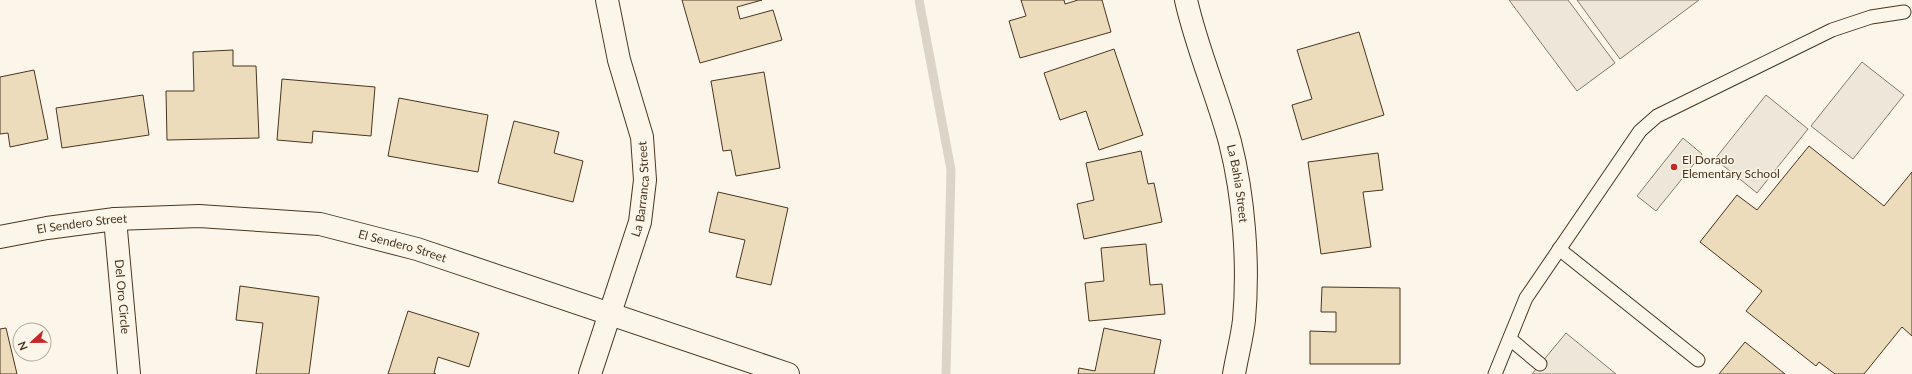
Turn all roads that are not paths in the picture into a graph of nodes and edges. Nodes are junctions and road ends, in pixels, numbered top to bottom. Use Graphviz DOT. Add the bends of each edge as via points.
graph roads {
  1 [pos="607,0"];
  2 [pos="1186,0"];
  3 [pos="1904,12"];
  4 [pos="115,219"];
  5 [pos="0,237"];
  6 [pos="1559,249"];
  7 [pos="609,314"];
  8 [pos="1510,339"];
  9 [pos="1698,360"];
  10 [pos="1540,364"];
  11 [pos="129,374"];
  12 [pos="590,374"];
  13 [pos="788,374"];
  14 [pos="1234,374"];
  15 [pos="1495,374"];
  1 -- 7 [label="street, La Barranca Street" via="619,60 642,137 645,180 640,222"];
  2 -- 14 [label="street, La Bahia Street" via="1191,23 1230,142 1240,201 1245,261 1244,321"];
  3 -- 6 [label="lane" via="1871,17 1832,30 1657,116 1640,131"];
  4 -- 5 [label="street, El Sendero Street"];
  4 -- 7 [label="street, El Sendero Street" via="199,216 320,224 417,249"];
  4 -- 11 [label="street, Del Oro Circle"];
  6 -- 8 [label="lane" via="1526,298"];
  6 -- 9 [label="lane"];
  7 -- 12 [label="street, La Barranca Street"];
  7 -- 13 [label="street, El Sendero Street"];
  8 -- 10 [label="lane"];
  8 -- 15 [label="lane"];
}
